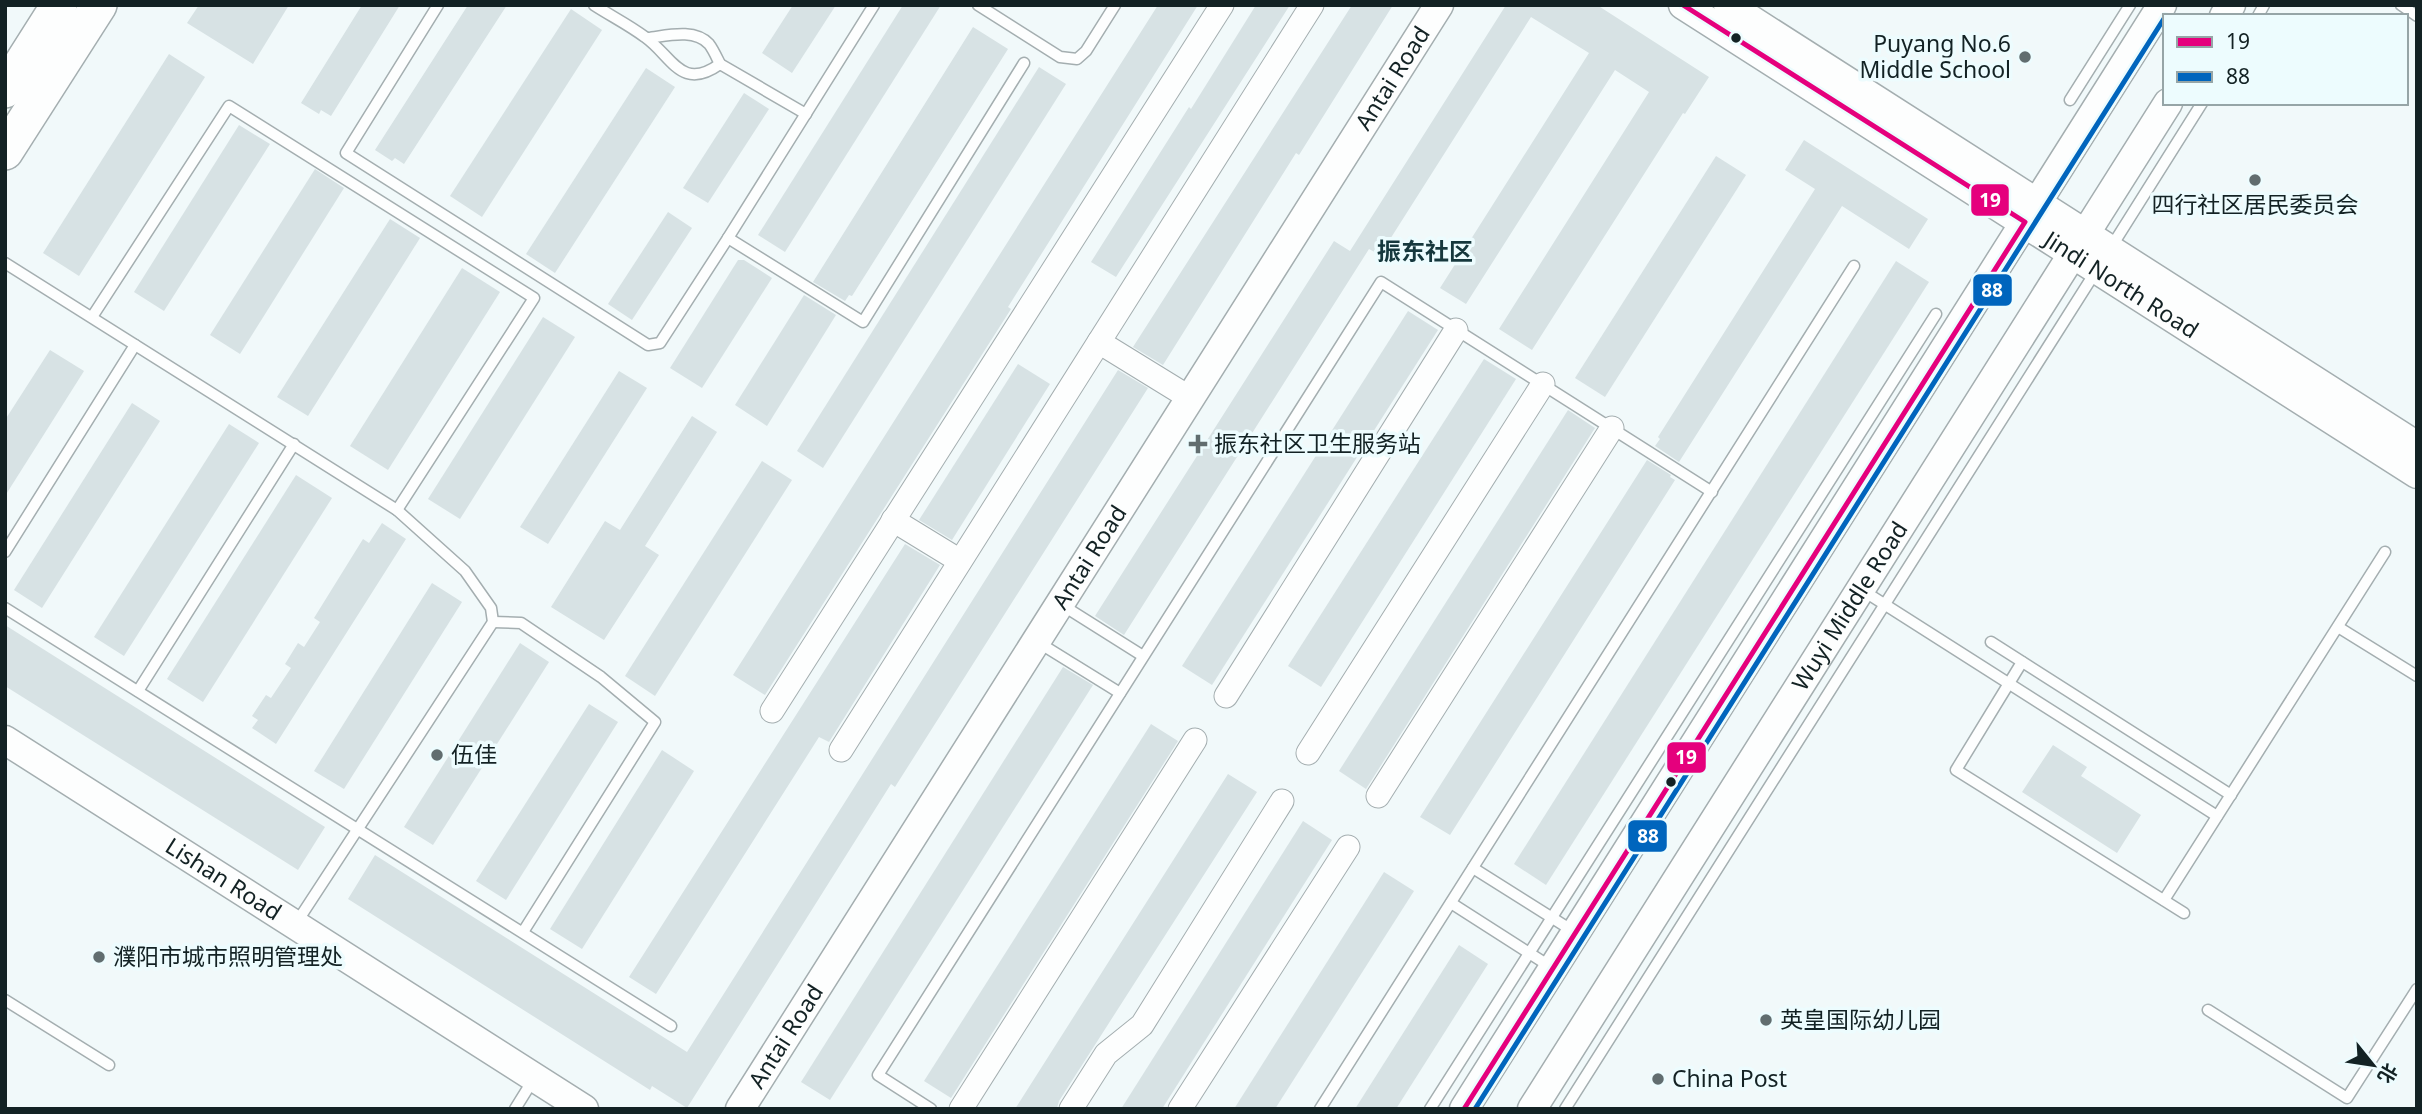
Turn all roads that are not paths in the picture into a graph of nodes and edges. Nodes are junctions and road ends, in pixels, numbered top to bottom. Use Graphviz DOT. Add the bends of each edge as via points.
graph roads {
  1 [pos="59,5"];
  2 [pos="99,5"];
  3 [pos="438,5"];
  4 [pos="594,5"];
  5 [pos="874,5"];
  6 [pos="978,5"];
  7 [pos="1115,5"];
  8 [pos="1222,5"];
  9 [pos="1311,5"];
  10 [pos="1439,5"];
  11 [pos="1684,5"];
  12 [pos="1728,5"];
  13 [pos="2130,5"];
  14 [pos="2162,5"];
  15 [pos="2400,5"];
  16 [pos="2417,16"];
  17 [pos="648,38"];
  18 [pos="1024,63"];
  19 [pos="720,64"];
  20 [pos="5,90"];
  21 [pos="2070,100"];
  22 [pos="2167,105"];
  23 [pos="2201,105"];
  24 [pos="806,114"];
  25 [pos="5,152"];
  26 [pos="2032,212"];
  27 [pos="727,238"];
  28 [pos="2080,243"];
  29 [pos="2104,258"];
  30 [pos="5,263"];
  31 [pos="1854,266"];
  32 [pos="1936,314"];
  33 [pos="92,317"];
  34 [pos="1457,330"];
  35 [pos="1099,342"];
  36 [pos="135,345"];
  37 [pos="1542,384"];
  38 [pos="1190,398"];
  39 [pos="1612,428"];
  40 [pos="294,444"];
  41 [pos="2417,446"];
  42 [pos="2417,474"];
  43 [pos="1712,492"];
  44 [pos="397,510"];
  45 [pos="893,520"];
  46 [pos="5,552"];
  47 [pos="2385,552"];
  48 [pos="960,561"];
  49 [pos="1873,597"];
  50 [pos="1060,604"];
  51 [pos="5,608"];
  52 [pos="493,622"];
  53 [pos="2338,627"];
  54 [pos="1037,641"];
  55 [pos="1991,642"];
  56 [pos="1143,656"];
  57 [pos="2022,662"];
  58 [pos="2417,676"];
  59 [pos="2008,684"];
  60 [pos="138,691"];
  61 [pos="1120,693"];
  62 [pos="1226,696"];
  63 [pos="772,711"];
  64 [pos="5,740"];
  65 [pos="1195,740"];
  66 [pos="841,750"];
  67 [pos="1308,753"];
  68 [pos="2231,795"];
  69 [pos="1378,796"];
  70 [pos="1282,801"];
  71 [pos="2217,816"];
  72 [pos="358,829"];
  73 [pos="1348,847"];
  74 [pos="1473,868"];
  75 [pos="2164,900"];
  76 [pos="1451,904"];
  77 [pos="2185,913"];
  78 [pos="1552,918"];
  79 [pos="295,925"];
  80 [pos="523,932"];
  81 [pos="1575,933"];
  82 [pos="1529,953"];
  83 [pos="1553,968"];
  84 [pos="2417,989"];
  85 [pos="5,1000"];
  86 [pos="2208,1010"];
  87 [pos="671,1027"];
  88 [pos="108,1065"];
  89 [pos="535,1077"];
  90 [pos="515,1109"];
  91 [pos="584,1109"];
  92 [pos="740,1109"];
  93 [pos="931,1109"];
  94 [pos="961,1109"];
  95 [pos="1071,1109"];
  96 [pos="1180,1109"];
  97 [pos="1320,1109"];
  98 [pos="1430,1109"];
  99 [pos="1464,1109"];
  100 [pos="1532,1109"];
  101 [pos="1565,1109"];
  1 -- 20 [label="main road"];
  2 -- 25 [label="main road"];
  3 -- 27 [label="lane" via="346,153 648,345 660,343"];
  4 -- 17 [label="lane"];
  5 -- 24 [label="lane"];
  6 -- 7 [label="lane" via="1060,57 1077,59"];
  8 -- 45 [label="street"];
  9 -- 35 [label="street"];
  10 -- 38 [label="street, Antai Road"];
  11 -- 26 [label="street, Jindi North Road"];
  12 -- 26 [label="street, Jindi North Road"];
  13 -- 21 [label="lane"];
  14 -- 26 [label="street"];
  15 -- 16 [label="lane"];
  17 -- 19 [label="lane" via="694,35 708,43"];
  17 -- 19 [label="lane" via="686,73 707,73"];
  18 -- 27 [label="lane" via="863,322"];
  19 -- 24 [label="lane"];
  22 -- 28 [label="street, Wuyi Middle Road"];
  23 -- 29 [label="lane"];
  24 -- 27 [label="lane"];
  26 -- 28 [label="street, Jindi North Road"];
  26 -- 81 [label="street"];
  28 -- 29 [label="street, Jindi North Road"];
  28 -- 49 [label="street, Wuyi Middle Road"];
  29 -- 41 [label="street, Jindi North Road"];
  29 -- 42 [label="street, Jindi North Road"];
  29 -- 49 [label="lane"];
  30 -- 33 [label="lane"];
  31 -- 43 [label="lane"];
  32 -- 78 [label="lane"];
  33 -- 36 [label="lane"];
  33 -- 44 [label="lane" via="229,106 534,298"];
  34 -- 37 [label="lane"];
  34 -- 56 [label="lane" via="1381,282"];
  34 -- 62 [label="street"];
  35 -- 38 [label="street"];
  35 -- 48 [label="street"];
  36 -- 40 [label="lane"];
  36 -- 46 [label="lane"];
  37 -- 39 [label="lane"];
  37 -- 67 [label="street"];
  38 -- 50 [label="street, Antai Road"];
  39 -- 43 [label="lane"];
  39 -- 69 [label="street"];
  40 -- 44 [label="lane"];
  40 -- 60 [label="lane"];
  43 -- 74 [label="lane"];
  44 -- 52 [label="lane" via="465,571 491,608"];
  45 -- 48 [label="street"];
  45 -- 63 [label="street"];
  47 -- 53 [label="lane"];
  48 -- 66 [label="street"];
  49 -- 59 [label="lane"];
  49 -- 100 [label="street, Wuyi Middle Road"];
  49 -- 101 [label="lane"];
  50 -- 54 [label="street, Antai Road"];
  50 -- 56 [label="lane"];
  51 -- 60 [label="lane"];
  52 -- 72 [label="lane"];
  52 -- 80 [label="lane" via="521,623 601,677 655,722"];
  53 -- 58 [label="lane"];
  53 -- 68 [label="lane"];
  54 -- 61 [label="lane"];
  54 -- 92 [label="street, Antai Road"];
  55 -- 57 [label="lane"];
  56 -- 61 [label="lane"];
  57 -- 59 [label="lane"];
  57 -- 68 [label="lane"];
  59 -- 71 [label="lane"];
  59 -- 75 [label="lane" via="1956,770"];
  60 -- 72 [label="lane"];
  61 -- 93 [label="lane" via="878,1075"];
  64 -- 79 [label="street, Lishan Road"];
  65 -- 94 [label="street"];
  68 -- 71 [label="lane"];
  70 -- 95 [label="street" via="1142,1025 1106,1054"];
  71 -- 75 [label="lane"];
  72 -- 79 [label="lane"];
  72 -- 80 [label="lane"];
  73 -- 96 [label="street"];
  74 -- 76 [label="lane"];
  74 -- 78 [label="lane"];
  75 -- 77 [label="lane"];
  76 -- 82 [label="lane"];
  76 -- 97 [label="lane"];
  78 -- 81 [label="lane"];
  78 -- 82 [label="lane"];
  79 -- 89 [label="street, Lishan Road"];
  80 -- 87 [label="lane"];
  81 -- 83 [label="street"];
  82 -- 83 [label="lane"];
  82 -- 98 [label="lane"];
  83 -- 99 [label="street"];
  84 -- 86 [label="lane" via="2347,1098"];
  85 -- 88 [label="lane"];
  89 -- 90 [label="lane"];
  89 -- 91 [label="street, Lishan Road"];
}
